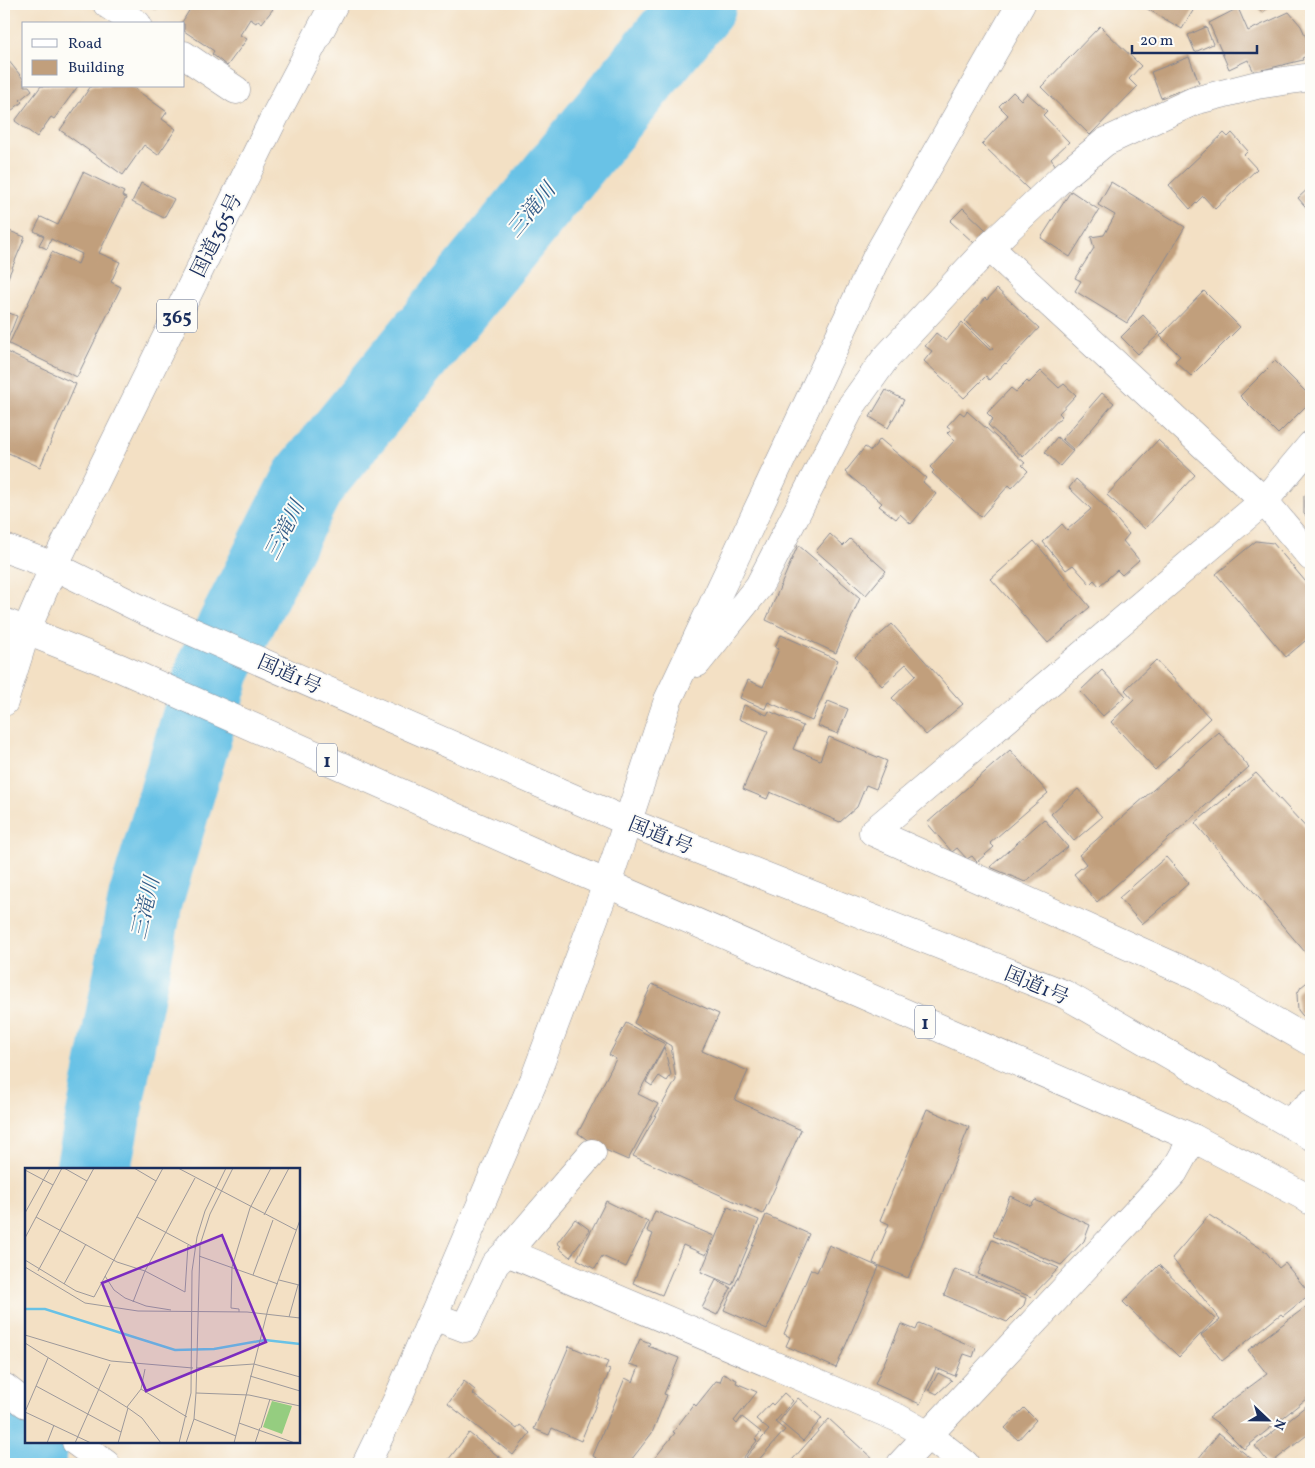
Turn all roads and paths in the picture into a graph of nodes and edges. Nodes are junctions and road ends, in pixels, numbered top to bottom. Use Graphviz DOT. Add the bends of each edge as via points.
graph roads {
  1 [pos="107,4"];
  2 [pos="334,4"];
  3 [pos="1021,4"];
  4 [pos="134,22"];
  5 [pos="185,56"];
  6 [pos="1311,76"];
  7 [pos="236,90"];
  8 [pos="989,246"];
  9 [pos="1311,445"];
  10 [pos="1264,501"];
  11 [pos="4,548"];
  12 [pos="1311,558"];
  13 [pos="54,566"];
  14 [pos="15,627"];
  15 [pos="668,700"];
  16 [pos="4,702"];
  17 [pos="628,822"];
  18 [pos="607,884"];
  19 [pos="1311,1042"];
  20 [pos="1311,1103"];
  21 [pos="1300,1129"];
  22 [pos="1193,1138"];
  23 [pos="592,1152"];
  24 [pos="1311,1201"];
  25 [pos="507,1252"];
  26 [pos="433,1316"];
  27 [pos="4,1387"];
  28 [pos="25,1403"];
  29 [pos="928,1435"];
  30 [pos="77,1443"];
  31 [pos="106,1464"];
  32 [pos="366,1464"];
  33 [pos="901,1464"];
  34 [pos="965,1464"];
  1 -- 4 [label="main road"];
  2 -- 13 [label="main road, 国道365号 / 365" via="275,116"];
  3 -- 15 [label="main road" via="877,256"];
  5 -- 7 [label="main road"];
  6 -- 8 [label="main road" via="1194,101 1105,142"];
  8 -- 10 [label="main road"];
  8 -- 15 [label="main road" via="885,359 852,405 759,586"];
  9 -- 10 [label="main road"];
  10 -- 12 [label="main road"];
  10 -- 19 [label="main road" via="873,832 1198,977"];
  11 -- 13 [label="main road, 国道1号"];
  13 -- 14 [label="main road, 国道365号 / 365"];
  13 -- 17 [label="main road, 国道1号" via="148,612"];
  14 -- 16 [label="main road, 国道365号"];
  14 -- 18 [label="main road, 1" via="120,668"];
  15 -- 17 [label="main road"];
  17 -- 18 [label="main road"];
  17 -- 21 [label="main road, 国道1号" via="1064,994"];
  18 -- 22 [label="main road, 1"];
  18 -- 26 [label="main road" via="534,1080"];
  20 -- 21 [label="main road"];
  22 -- 24 [label="main road, 1"];
  22 -- 29 [label="main road" via="1174,1172"];
  23 -- 25 [label="main road"];
  25 -- 26 [label="main road" via="495,1264 465,1328"];
  25 -- 29 [label="main road" via="898,1418"];
  26 -- 32 [label="main road"];
  27 -- 28 [label="main road"];
  29 -- 33 [label="main road"];
  29 -- 34 [label="main road"];
  30 -- 31 [label="main road"];
}
